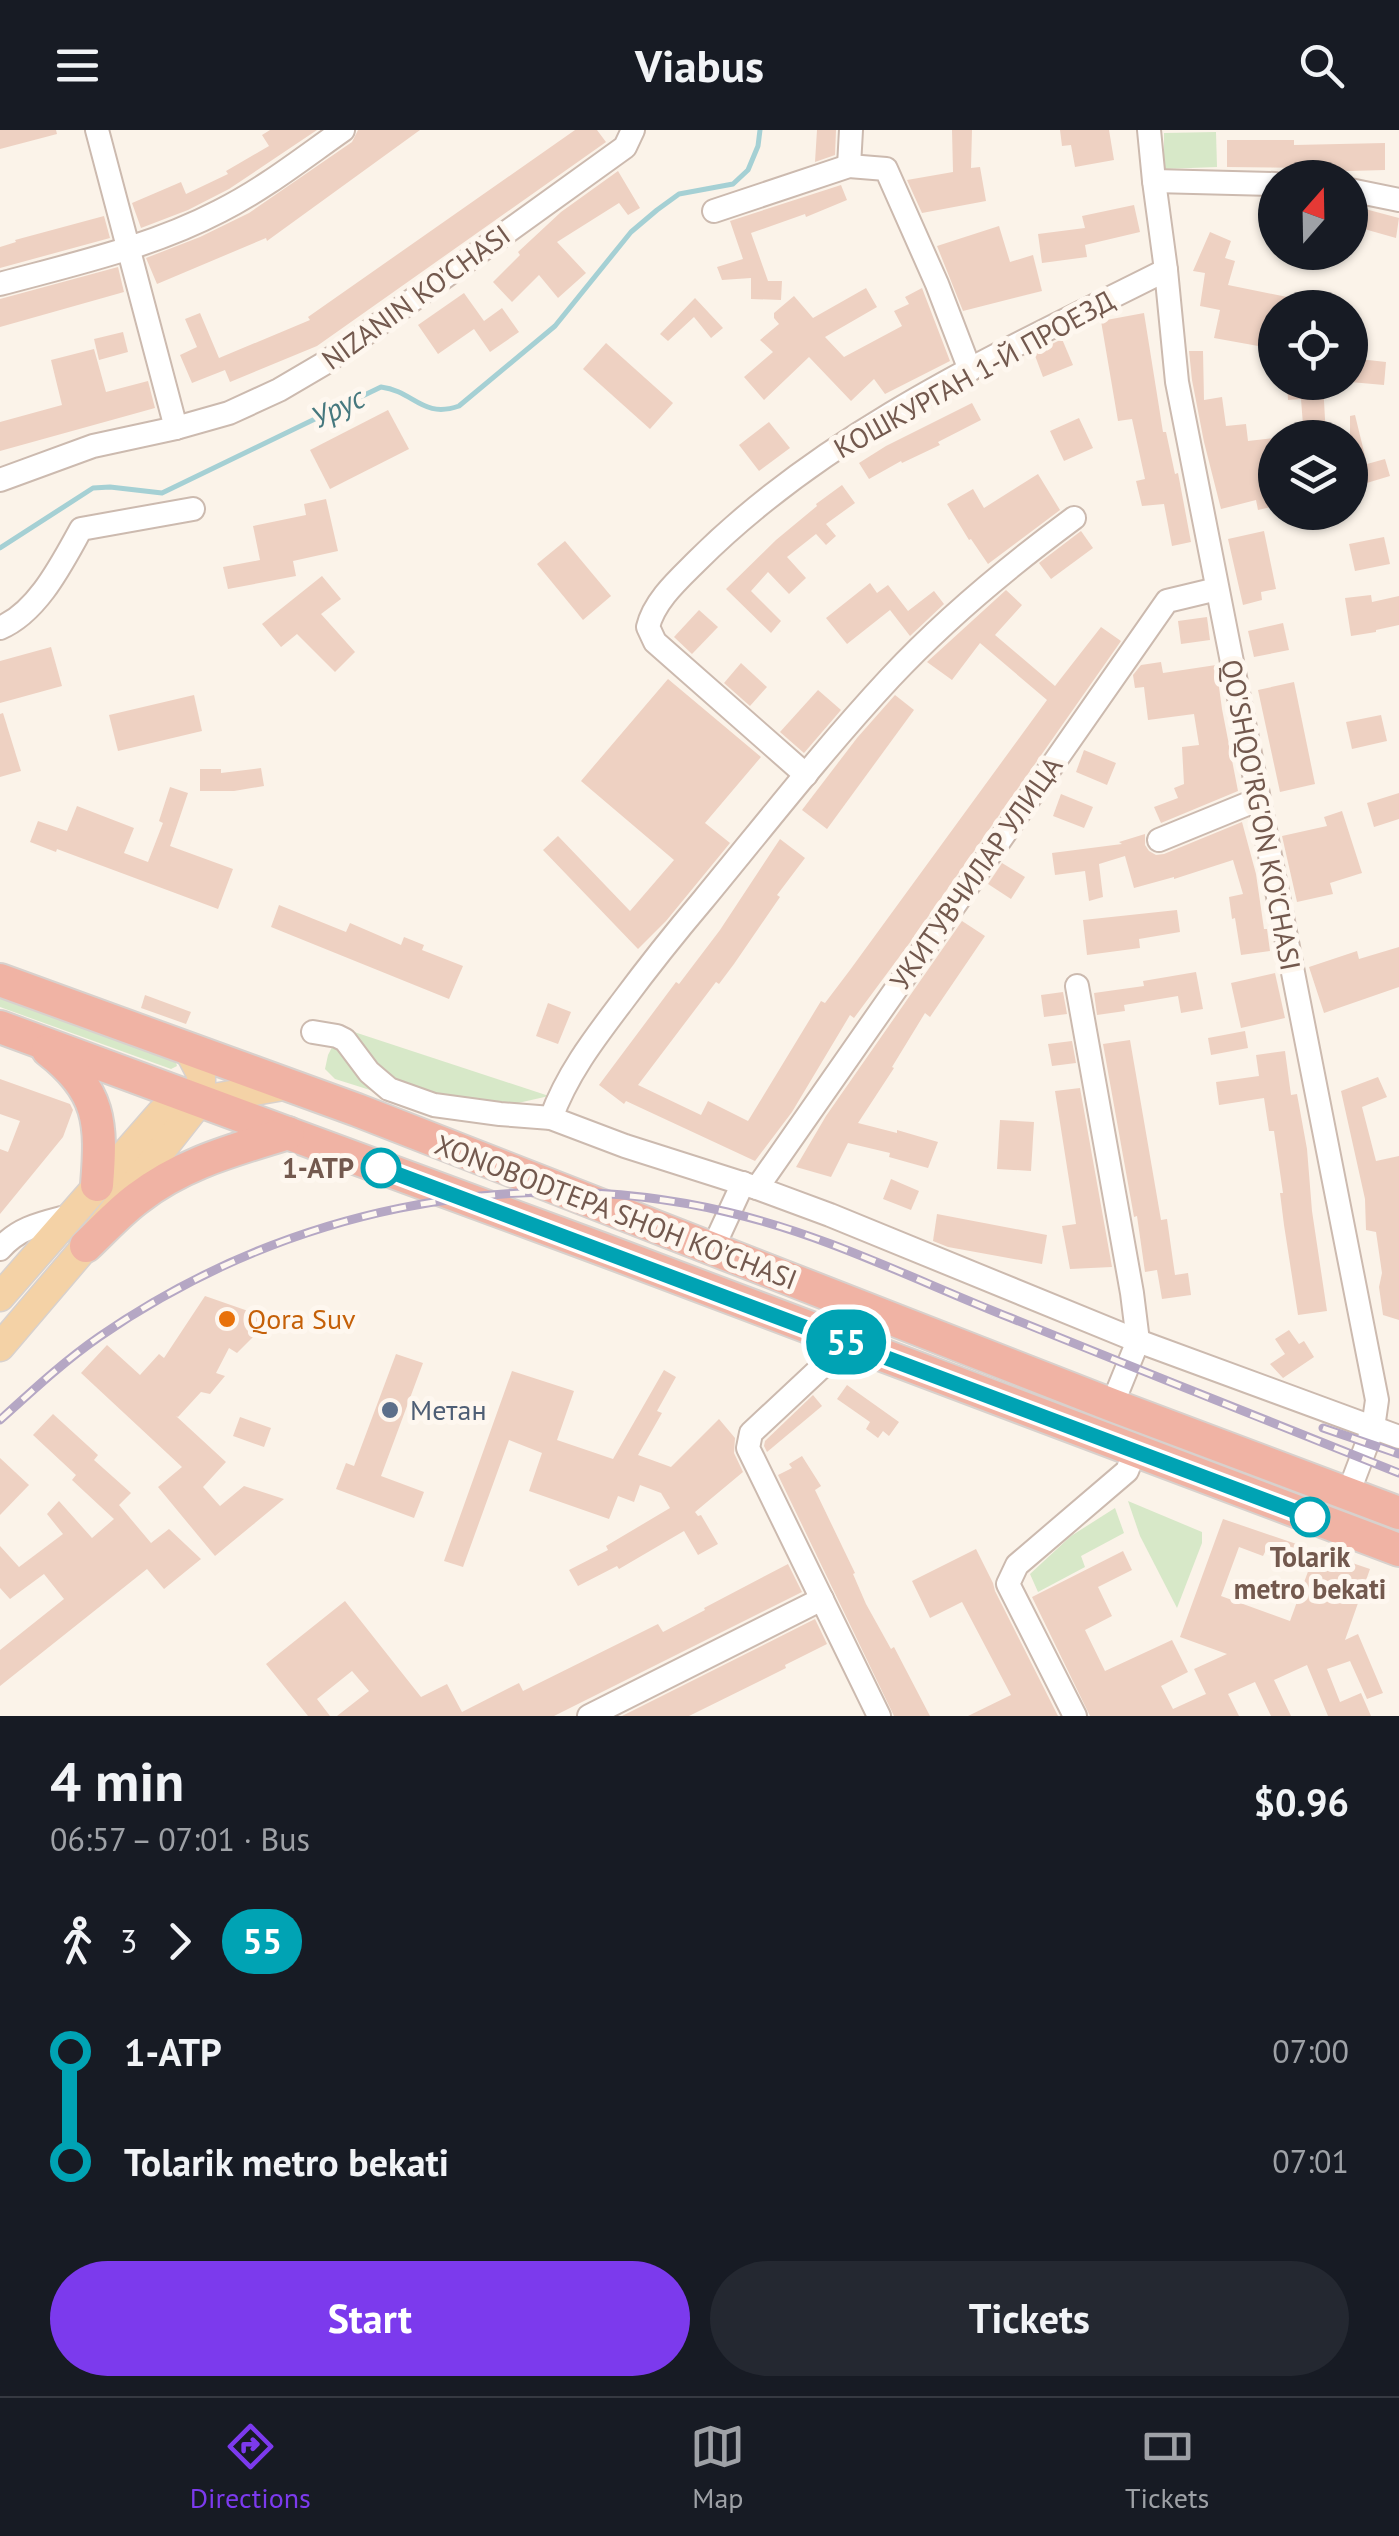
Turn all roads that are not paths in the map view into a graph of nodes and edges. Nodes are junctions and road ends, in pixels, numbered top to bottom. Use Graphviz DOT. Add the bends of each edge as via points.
graph roads {
  1 [pos="97,130"];
  2 [pos="342,130"];
  3 [pos="633,130"];
  4 [pos="851,130"];
  5 [pos="1149,130"];
  6 [pos="849,166"];
  7 [pos="1154,181"];
  8 [pos="1258,184"];
  9 [pos="1368,194"];
  10 [pos="1399,200"];
  11 [pos="714,211"];
  12 [pos="130,249"];
  13 [pos="1166,270"];
  14 [pos="0,284"];
  15 [pos="970,370"];
  16 [pos="176,428"];
  17 [pos="0,480"];
  18 [pos="193,509"];
  19 [pos="1074,518"];
  20 [pos="1216,590"];
  21 [pos="0,628"];
  22 [pos="806,775"];
  23 [pos="1258,800"];
  24 [pos="1159,840"];
  25 [pos="0,980"];
  26 [pos="1076,986"];
  27 [pos="0,1026"];
  28 [pos="313,1032"];
  29 [pos="33,1038"];
  30 [pos="188,1049"];
  31 [pos="289,1085"];
  32 [pos="201,1100"];
  33 [pos="551,1118"];
  34 [pos="280,1130"];
  35 [pos="97,1185"];
  36 [pos="750,1185"];
  37 [pos="70,1216"];
  38 [pos="86,1246"];
  39 [pos="0,1249"];
  40 [pos="712,1250"];
  41 [pos="0,1297"];
  42 [pos="836,1338"];
  43 [pos="1138,1342"];
  44 [pos="0,1347"];
  45 [pos="1112,1405"];
  46 [pos="1372,1428"];
  47 [pos="1399,1437"];
  48 [pos="1135,1451"];
  49 [pos="1348,1494"];
  50 [pos="1399,1513"];
  51 [pos="1399,1550"];
  52 [pos="822,1599"];
  53 [pos="589,1716"];
  54 [pos="879,1716"];
  55 [pos="1075,1716"];
  1 -- 12 [label="street"];
  2 -- 12 [label="street" via="243,199"];
  3 -- 16 [label="street, NIZANIN KO'CHASI" via="625,147 325,363 254,402"];
  4 -- 6 [label="street"];
  5 -- 7 [label="street, QO'SHQO'RG'ON KO'CHASI"];
  6 -- 11 [label="street"];
  6 -- 15 [label="street" via="886,169"];
  7 -- 8 [label="street"];
  7 -- 13 [label="street, QO'SHQO'RG'ON KO'CHASI"];
  9 -- 10 [label="street"];
  12 -- 14 [label="street"];
  12 -- 16 [label="street"];
  13 -- 15 [label="street, КОШКУРГАН 1-Й ПРОЕЗД"];
  13 -- 20 [label="street, QO'SHQO'RG'ON KO'CHASI" via="1176,382"];
  15 -- 22 [label="street, КОШКУРГАН 1-Й ПРОЕЗД" via="782,486 687,571 649,621 659,647"];
  16 -- 17 [label="street, NIZANIN KO'CHASI" via="93,446"];
  18 -- 21 [label="street" via="81,529 50,585"];
  19 -- 22 [label="street" via="918,649"];
  20 -- 23 [label="street, QO'SHQO'RG'ON KO'CHASI"];
  20 -- 36 [label="street, УКИТУВЧИЛАР УЛИЦА" via="1168,601"];
  22 -- 33 [label="street" via="624,1000 580,1060"];
  23 -- 24 [label="street"];
  23 -- 46 [label="street, QO'SHQO'RG'ON KO'CHASI" via="1378,1400"];
  25 -- 30 [label="highway, XONOBODTEPA SHOH KO'CHASI"];
  26 -- 43 [label="street"];
  27 -- 29 [label="highway, XONOBODTEPA SHOH KO'CHASI"];
  28 -- 33 [label="street" via="345,1040 388,1089 434,1105"];
  29 -- 32 [label="highway, XONOBODTEPA SHOH KO'CHASI"];
  29 -- 35 [label="highway" via="90,1096 100,1132"];
  30 -- 31 [label="highway, XONOBODTEPA SHOH KO'CHASI"];
  30 -- 32 [label="main road" via="201,1074"];
  31 -- 32 [label="main road"];
  31 -- 34 [label="main road"];
  31 -- 40 [label="highway, XONOBODTEPA SHOH KO'CHASI"];
  32 -- 34 [label="highway, XONOBODTEPA SHOH KO'CHASI"];
  32 -- 35 [label="main road" via="155,1118"];
  32 -- 38 [label="main road"];
  33 -- 36 [label="street"];
  34 -- 38 [label="highway" via="169,1176"];
  34 -- 42 [label="highway, XONOBODTEPA SHOH KO'CHASI"];
  35 -- 37 [label="main road"];
  36 -- 40 [label="street, УКИТУВЧИЛАР УЛИЦА"];
  36 -- 43 [label="street"];
  37 -- 39 [label="street" via="28,1228"];
  37 -- 41 [label="main road"];
  38 -- 44 [label="main road"];
  40 -- 45 [label="highway, XONOBODTEPA SHOH KO'CHASI"];
  42 -- 48 [label="highway, XONOBODTEPA SHOH KO'CHASI"];
  42 -- 52 [label="street" via="827,1362 751,1434 748,1448"];
  43 -- 45 [label="street"];
  43 -- 46 [label="street"];
  45 -- 49 [label="highway, XONOBODTEPA SHOH KO'CHASI"];
  46 -- 47 [label="street"];
  46 -- 49 [label="street, QO'SHQO'RG'ON KO'CHASI"];
  48 -- 51 [label="highway, XONOBODTEPA SHOH KO'CHASI"];
  48 -- 55 [label="street" via="1127,1471 1017,1565 1008,1584"];
  49 -- 50 [label="highway, XONOBODTEPA SHOH KO'CHASI"];
  52 -- 53 [label="street"];
  52 -- 54 [label="street"];
}
